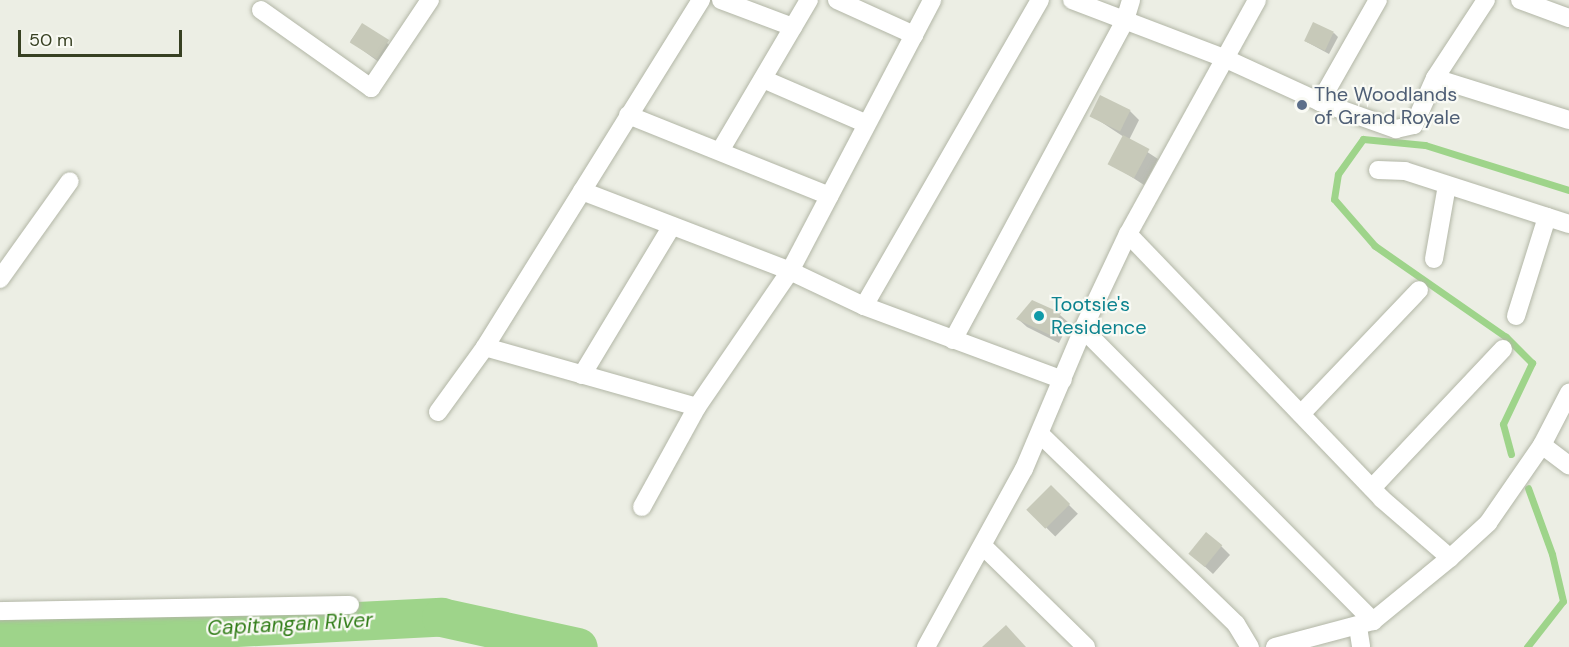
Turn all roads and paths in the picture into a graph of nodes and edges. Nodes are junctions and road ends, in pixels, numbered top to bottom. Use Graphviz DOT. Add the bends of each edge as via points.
graph roads {
  1 [pos="430,0"];
  2 [pos="701,0"];
  3 [pos="722,0"];
  4 [pos="809,0"];
  5 [pos="837,0"];
  6 [pos="933,0"];
  7 [pos="1040,0"];
  8 [pos="1072,0"];
  9 [pos="1131,0"];
  10 [pos="1257,0"];
  11 [pos="1378,0"];
  12 [pos="1486,0"];
  13 [pos="1520,0"];
  14 [pos="261,10"];
  15 [pos="1569,18"];
  16 [pos="1125,20"];
  17 [pos="793,27"];
  18 [pos="914,34"];
  19 [pos="1224,58"];
  20 [pos="1435,78"];
  21 [pos="763,79"];
  22 [pos="1320,102"];
  23 [pos="628,115"];
  24 [pos="1569,120"];
  25 [pos="867,124"];
  26 [pos="720,151"];
  27 [pos="1378,170"];
  28 [pos="70,181"];
  29 [pos="1447,185"];
  30 [pos="582,191"];
  31 [pos="829,196"];
  32 [pos="1547,217"];
  33 [pos="1569,224"];
  34 [pos="672,226"];
  35 [pos="1128,234"];
  36 [pos="1434,259"];
  37 [pos="790,271"];
  38 [pos="0,279"];
  39 [pos="1419,290"];
  40 [pos="864,306"];
  41 [pos="1516,316"];
  42 [pos="1083,329"];
  43 [pos="953,340"];
  44 [pos="485,347"];
  45 [pos="1503,349"];
  46 [pos="582,375"];
  47 [pos="1063,380"];
  48 [pos="1569,393"];
  49 [pos="697,407"];
  50 [pos="438,412"];
  51 [pos="1301,414"];
  52 [pos="1040,434"];
  53 [pos="1542,445"];
  54 [pos="1569,465"];
  55 [pos="1372,488"];
  56 [pos="642,507"];
  57 [pos="984,547"];
  58 [pos="1450,558"];
  59 [pos="350,605"];
  60 [pos="0,611"];
  61 [pos="1365,624"];
  62 [pos="926,647"];
  63 [pos="1086,647"];
  64 [pos="1250,647"];
  65 [pos="1275,647"];
  66 [pos="1361,647"];
  1 -- 14 [label="street" via="371,88"];
  2 -- 23 [label="street"];
  3 -- 17 [label="street"];
  4 -- 17 [label="street"];
  5 -- 18 [label="street"];
  6 -- 18 [label="street"];
  7 -- 40 [label="street"];
  8 -- 16 [label="street"];
  9 -- 16 [label="street"];
  10 -- 19 [label="street"];
  11 -- 22 [label="street"];
  12 -- 20 [label="street"];
  13 -- 15 [label="street"];
  16 -- 19 [label="street"];
  16 -- 43 [label="street"];
  17 -- 21 [label="street"];
  18 -- 25 [label="street"];
  19 -- 22 [label="street"];
  19 -- 35 [label="street"];
  20 -- 22 [label="street" via="1414,125 1396,129"];
  20 -- 24 [label="street"];
  21 -- 25 [label="street"];
  21 -- 26 [label="street"];
  23 -- 26 [label="street"];
  23 -- 30 [label="street"];
  25 -- 31 [label="street"];
  26 -- 31 [label="street"];
  27 -- 29 [label="street" via="1405,171"];
  28 -- 38 [label="street"];
  29 -- 32 [label="street"];
  29 -- 36 [label="street"];
  30 -- 34 [label="street"];
  30 -- 44 [label="street"];
  31 -- 37 [label="street"];
  32 -- 33 [label="street"];
  32 -- 41 [label="street"];
  34 -- 37 [label="street"];
  34 -- 46 [label="street"];
  35 -- 42 [label="street"];
  35 -- 51 [label="street"];
  37 -- 40 [label="street"];
  37 -- 49 [label="street"];
  39 -- 51 [label="street"];
  40 -- 43 [label="street"];
  42 -- 47 [label="street"];
  42 -- 61 [label="street"];
  43 -- 47 [label="street"];
  44 -- 46 [label="street"];
  44 -- 50 [label="street"];
  45 -- 55 [label="street"];
  46 -- 49 [label="street"];
  47 -- 52 [label="street"];
  48 -- 53 [label="street"];
  49 -- 56 [label="street"];
  51 -- 55 [label="street"];
  52 -- 57 [label="street"];
  52 -- 64 [label="street" via="1236,624"];
  53 -- 54 [label="street"];
  53 -- 58 [label="street" via="1488,523"];
  55 -- 58 [label="street"];
  57 -- 62 [label="street"];
  57 -- 63 [label="street"];
  58 -- 61 [label="street"];
  59 -- 60 [label="street"];
  61 -- 65 [label="street"];
  61 -- 66 [label="street"];
}
